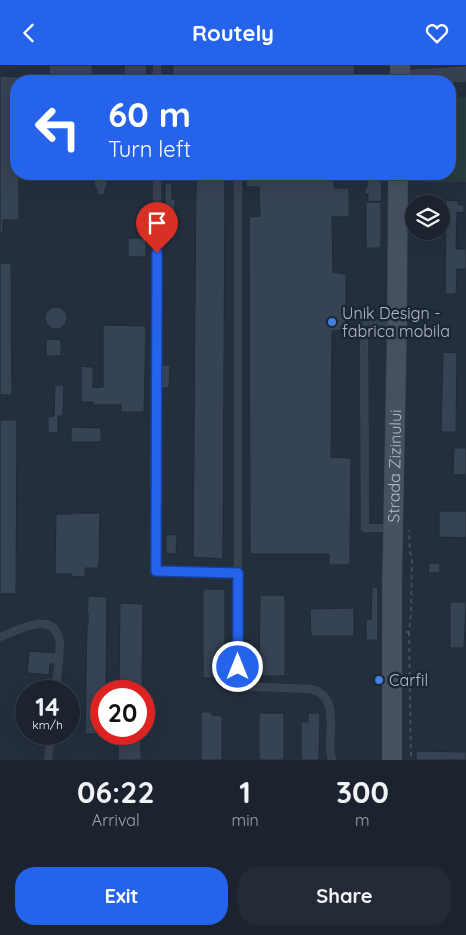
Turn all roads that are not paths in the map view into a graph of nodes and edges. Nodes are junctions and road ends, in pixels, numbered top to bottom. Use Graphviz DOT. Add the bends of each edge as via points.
graph roads {
  1 [pos="466,74"];
  2 [pos="400,75"];
  3 [pos="157,180"];
  4 [pos="238,180"];
  5 [pos="398,180"];
  6 [pos="397,324"];
  7 [pos="393,528"];
  8 [pos="238,573"];
  9 [pos="0,637"];
  10 [pos="57,680"];
  11 [pos="50,745"];
  12 [pos="48,760"];
  13 [pos="332,760"];
  14 [pos="392,760"];
  1 -- 2 [label="street"];
  3 -- 8 [label="lane" via="156,571"];
  4 -- 8 [label="lane"];
  5 -- 6 [label="main road, Strada Zizinului"];
  6 -- 7 [label="main road, Strada Zizinului"];
  6 -- 7 [label="lane" via="364,325 365,528"];
  7 -- 14 [label="main road, Strada Zizinului"];
  8 -- 13 [label="lane" via="238,686 311,689 322,693 330,708"];
  9 -- 10 [label="lane" via="32,624 53,627 60,638"];
  11 -- 12 [label="lane"];
}
